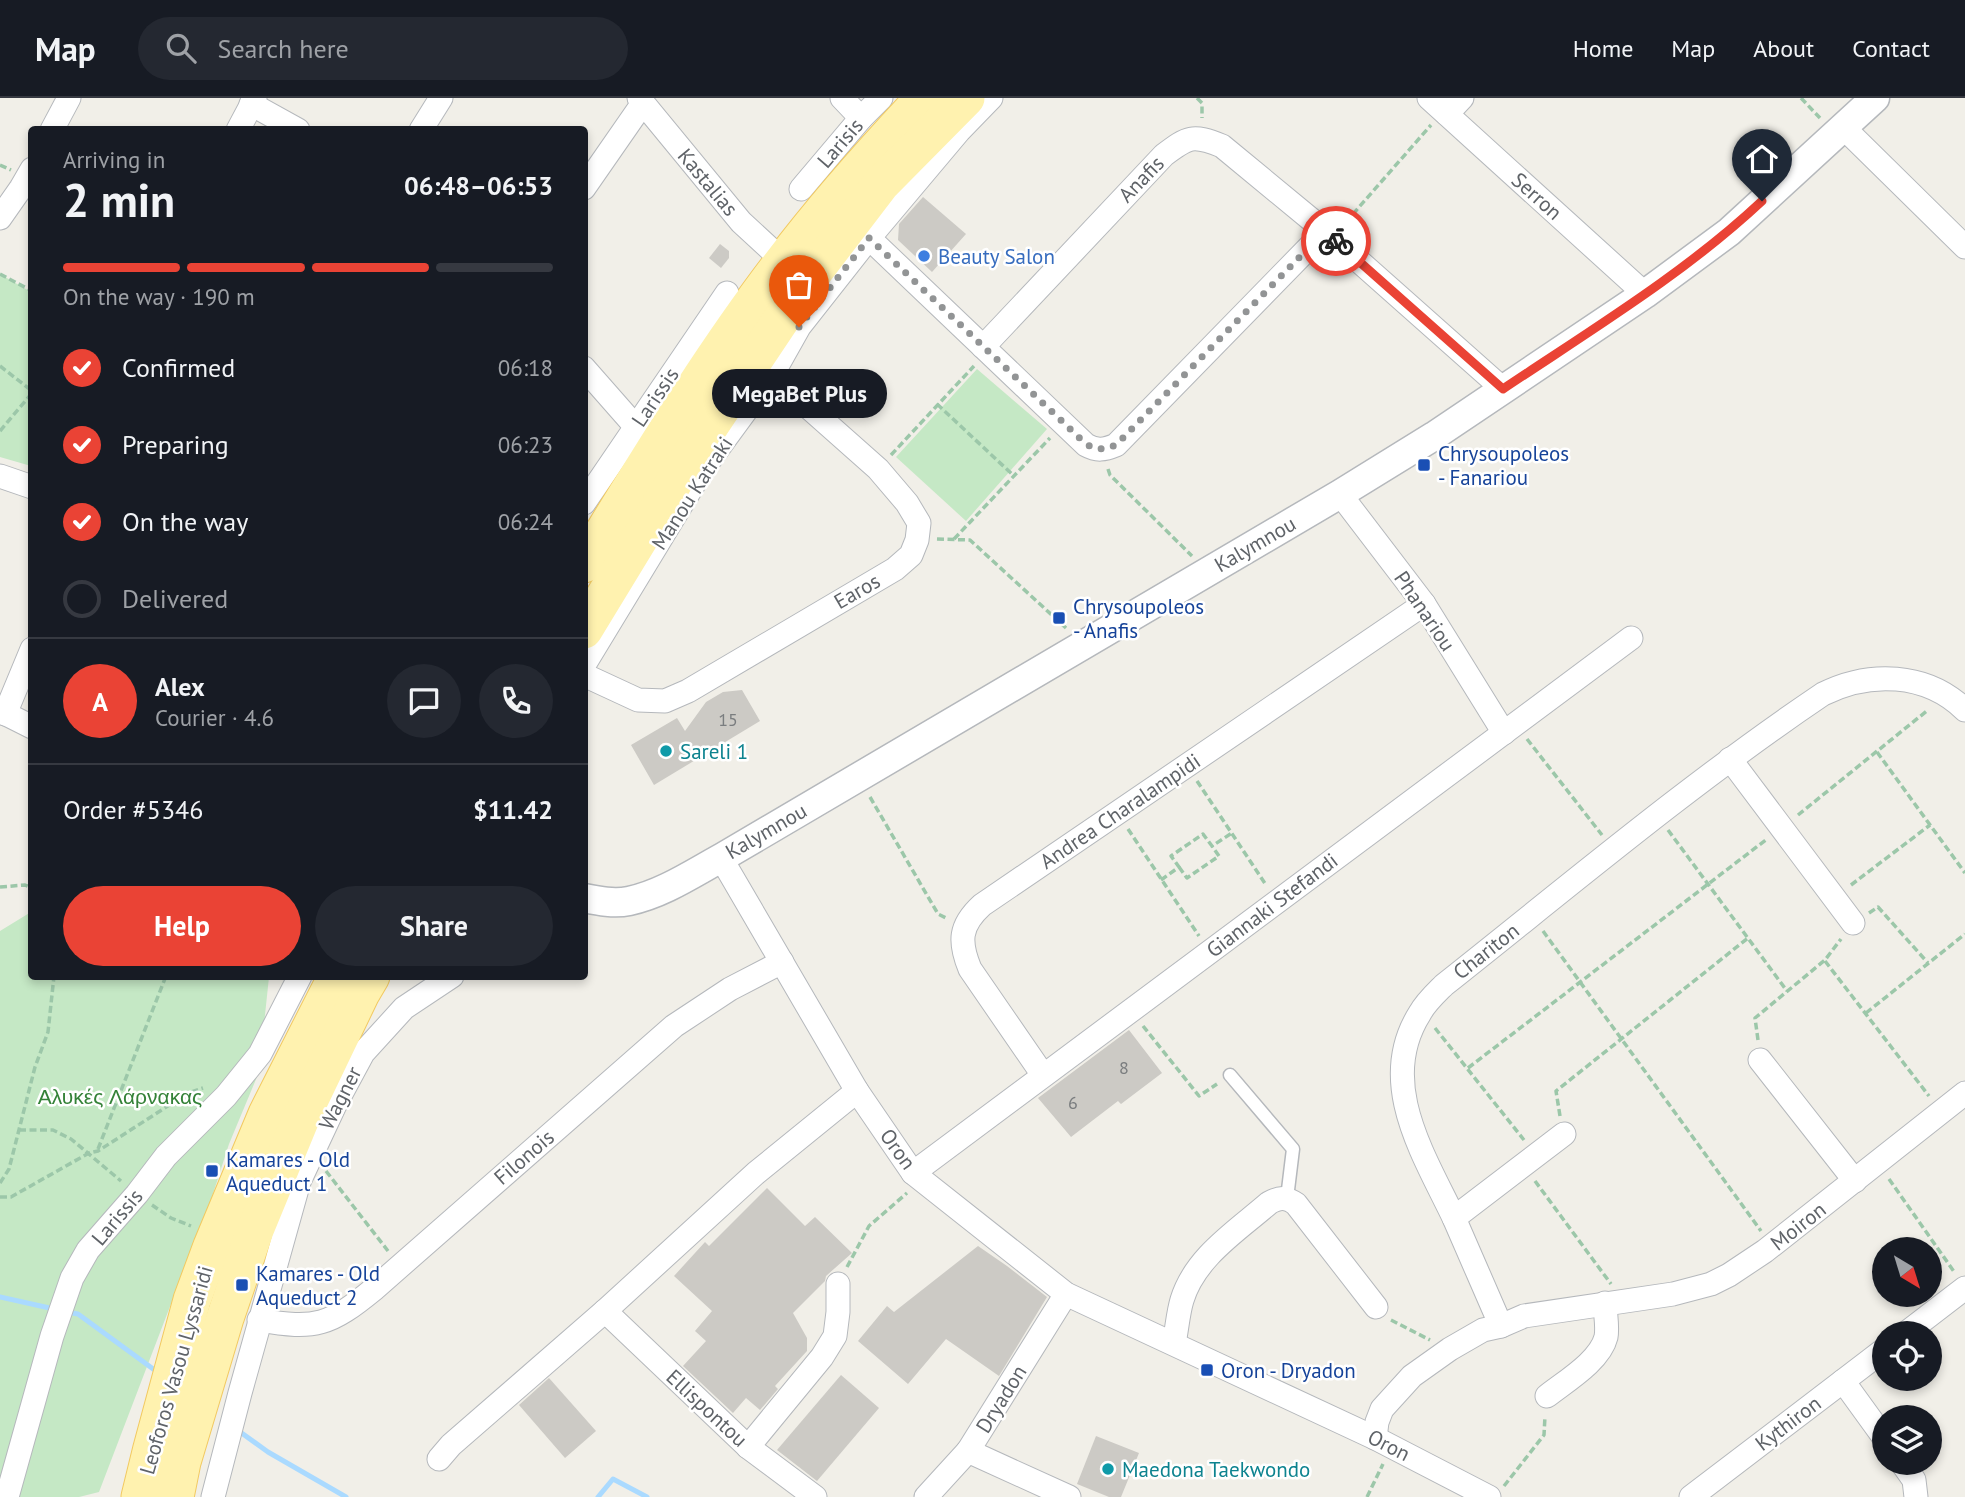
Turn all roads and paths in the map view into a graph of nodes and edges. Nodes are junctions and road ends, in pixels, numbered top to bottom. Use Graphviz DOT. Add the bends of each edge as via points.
graph roads {
  1 [pos="69,98"];
  2 [pos="441,98"];
  3 [pos="842,98"];
  4 [pos="881,98"];
  5 [pos="924,98"];
  6 [pos="966,98"];
  7 [pos="991,98"];
  8 [pos="1875,98"];
  9 [pos="253,101"];
  10 [pos="641,101"];
  11 [pos="1446,105"];
  12 [pos="861,118"];
  13 [pos="54,126"];
  14 [pos="240,126"];
  15 [pos="292,126"];
  16 [pos="424,126"];
  17 [pos="1844,128"];
  18 [pos="588,182"];
  19 [pos="28,183"];
  20 [pos="801,189"];
  21 [pos="0,218"];
  22 [pos="1329,234"];
  23 [pos="869,238"];
  24 [pos="1965,247"];
  25 [pos="795,271"];
  26 [pos="0,274"];
  27 [pos="28,288"];
  28 [pos="727,293"];
  29 [pos="1645,294"];
  30 [pos="985,350"];
  31 [pos="0,366"];
  32 [pos="588,373"];
  33 [pos="772,376"];
  34 [pos="28,389"];
  35 [pos="1503,389"];
  36 [pos="28,397"];
  37 [pos="937,404"];
  38 [pos="1064,424"];
  39 [pos="635,426"];
  40 [pos="0,431"];
  41 [pos="1104,449"];
  42 [pos="878,469"];
  43 [pos="0,476"];
  44 [pos="1014,476"];
  45 [pos="28,486"];
  46 [pos="1339,494"];
  47 [pos="588,497"];
  48 [pos="954,538"];
  49 [pos="917,540"];
  50 [pos="588,557"];
  51 [pos="1208,571"];
  52 [pos="1424,604"];
  53 [pos="588,623"];
  54 [pos="1631,638"];
  55 [pos="1084,644"];
  56 [pos="28,658"];
  57 [pos="588,658"];
  58 [pos="588,677"];
  59 [pos="1946,695"];
  60 [pos="1965,710"];
  61 [pos="2,713"];
  62 [pos="28,725"];
  63 [pos="1510,729"];
  64 [pos="1877,752"];
  65 [pos="1730,760"];
  66 [pos="1192,773"];
  67 [pos="859,777"];
  68 [pos="1117,813"];
  69 [pos="1657,816"];
  70 [pos="1930,825"];
  71 [pos="1782,828"];
  72 [pos="1232,833"];
  73 [pos="1212,846"];
  74 [pos="1614,850"];
  75 [pos="721,858"];
  76 [pos="1179,867"];
  77 [pos="1965,873"];
  78 [pos="1161,880"];
  79 [pos="1709,885"];
  80 [pos="28,886"];
  81 [pos="0,887"];
  82 [pos="1268,887"];
  83 [pos="1835,898"];
  84 [pos="588,899"];
  85 [pos="1532,916"];
  86 [pos="1853,923"];
  87 [pos="964,928"];
  88 [pos="1965,934"];
  89 [pos="1748,938"];
  90 [pos="1210,952"];
  91 [pos="1825,960"];
  92 [pos="782,962"];
  93 [pos="1928,963"];
  94 [pos="54,980"];
  95 [pos="164,980"];
  96 [pos="298,980"];
  97 [pos="335,980"];
  98 [pos="369,980"];
  99 [pos="446,980"];
  100 [pos="1581,982"];
  101 [pos="1787,991"];
  102 [pos="1130,1011"];
  103 [pos="1420,1011"];
  104 [pos="1865,1014"];
  105 [pos="1622,1038"];
  106 [pos="1760,1059"];
  107 [pos="1468,1068"];
  108 [pos="1043,1075"];
  109 [pos="1230,1075"];
  110 [pos="857,1091"];
  111 [pos="1965,1093"];
  112 [pos="226,1097"];
  113 [pos="1941,1112"];
  114 [pos="19,1130"];
  115 [pos="1564,1134"];
  116 [pos="98,1151"];
  117 [pos="89,1153"];
  118 [pos="312,1153"];
  119 [pos="1530,1160"];
  120 [pos="1877,1163"];
  121 [pos="918,1176"];
  122 [pos="1855,1181"];
  123 [pos="0,1183"];
  124 [pos="0,1197"];
  125 [pos="1287,1198"];
  126 [pos="1454,1218"];
  127 [pos="1772,1246"];
  128 [pos="400,1266"];
  129 [pos="838,1284"];
  130 [pos="1965,1288"];
  131 [pos="1066,1294"];
  132 [pos="1614,1302"];
  133 [pos="1376,1307"];
  134 [pos="605,1311"];
  135 [pos="242,1319"];
  136 [pos="1922,1321"];
  137 [pos="1501,1326"];
  138 [pos="1174,1343"];
  139 [pos="1450,1349"];
  140 [pos="1872,1359"];
  141 [pos="1843,1381"];
  142 [pos="1547,1396"];
  143 [pos="1872,1421"];
  144 [pos="1383,1442"];
  145 [pos="748,1447"];
  146 [pos="968,1451"];
  147 [pos="167,1455"];
  148 [pos="439,1459"];
  149 [pos="1910,1475"];
  150 [pos="1496,1492"];
  151 [pos="214,1495"];
  152 [pos="7,1497"];
  153 [pos="141,1497"];
  154 [pos="175,1497"];
  155 [pos="815,1497"];
  156 [pos="926,1497"];
  157 [pos="1069,1497"];
  158 [pos="1367,1497"];
  159 [pos="1691,1497"];
  160 [pos="1916,1497"];
  1 -- 13 [label="street"];
  2 -- 16 [label="street"];
  3 -- 12 [label="street"];
  4 -- 12 [label="street, Larisis"];
  5 -- 25 [label="main road" via="888,136"];
  6 -- 25 [label="main road"];
  7 -- 23 [label="street, Manou Katraki"];
  8 -- 17 [label="street, Kalymnou"];
  9 -- 14 [label="street"];
  9 -- 15 [label="street"];
  10 -- 18 [label="street"];
  10 -- 25 [label="street, Kastalias" via="741,222"];
  11 -- 22 [label="path"];
  11 -- 29 [label="street, Serron"];
  12 -- 20 [label="street, Larisis"];
  17 -- 24 [label="street"];
  17 -- 29 [label="street, Kalymnou" via="1729,232"];
  19 -- 21 [label="street"];
  22 -- 30 [label="street, Anafis" via="1222,146 1202,138 1184,140 1164,155"];
  22 -- 35 [label="street, Anafis"];
  22 -- 41 [label="street" via="1116,445"];
  23 -- 30 [label="street"];
  23 -- 33 [label="street, Manou Katraki" via="799,327"];
  25 -- 50 [label="main road" via="756,298"];
  25 -- 53 [label="main road"];
  26 -- 27 [label="path"];
  28 -- 39 [label="street, Larissis"];
  29 -- 35 [label="street, Kalymnou"];
  30 -- 37 [label="path"];
  30 -- 38 [label="street"];
  31 -- 34 [label="path"];
  32 -- 39 [label="street"];
  33 -- 42 [label="street"];
  33 -- 57 [label="street, Manou Katraki" via="703,469"];
  35 -- 46 [label="street, Kalymnou"];
  36 -- 40 [label="path"];
  37 -- 42 [label="path"];
  37 -- 44 [label="path"];
  38 -- 41 [label="street" via="1086,444"];
  38 -- 44 [label="path"];
  39 -- 47 [label="street, Larissis"];
  41 -- 51 [label="path" via="1110,475"];
  42 -- 49 [label="street" via="919,523"];
  43 -- 45 [label="street"];
  44 -- 48 [label="path"];
  46 -- 51 [label="street, Kalymnou"];
  46 -- 52 [label="street, Phanariou"];
  48 -- 49 [label="path"];
  48 -- 55 [label="path" via="970,540"];
  49 -- 58 [label="street, Earos" via="911,555 895,569 665,701 638,699"];
  51 -- 55 [label="street, Kalymnou"];
  52 -- 63 [label="street, Phanariou"];
  52 -- 68 [label="street, Andrea Charalampidi"];
  54 -- 63 [label="street, Giannaki Stefandi"];
  55 -- 67 [label="street, Kalymnou"];
  56 -- 61 [label="street"];
  59 -- 60 [label="street, Chariton"];
  59 -- 64 [label="path"];
  59 -- 65 [label="street, Chariton" via="1894,678 1855,682 1823,694"];
  61 -- 62 [label="street"];
  63 -- 74 [label="path"];
  63 -- 90 [label="street, Giannaki Stefandi"];
  64 -- 70 [label="path"];
  64 -- 71 [label="path"];
  65 -- 69 [label="street, Chariton"];
  65 -- 71 [label="street"];
  66 -- 72 [label="path"];
  67 -- 75 [label="street, Kalymnou"];
  67 -- 87 [label="path" via="938,914"];
  68 -- 78 [label="path"];
  68 -- 87 [label="street, Andrea Charalampidi" via="982,905"];
  69 -- 74 [label="street, Chariton"];
  69 -- 79 [label="path"];
  70 -- 77 [label="path"];
  70 -- 83 [label="path"];
  71 -- 79 [label="path"];
  71 -- 83 [label="street"];
  72 -- 73 [label="path"];
  72 -- 82 [label="path"];
  73 -- 76 [label="path" via="1219,856 1187,878"];
  73 -- 76 [label="path" via="1203,834 1171,856"];
  74 -- 85 [label="street, Chariton"];
  75 -- 84 [label="street, Kalymnou" via="629,901"];
  75 -- 92 [label="street, Oron"];
  76 -- 78 [label="path"];
  78 -- 90 [label="path"];
  79 -- 89 [label="path"];
  79 -- 100 [label="path"];
  80 -- 81 [label="path"];
  83 -- 86 [label="street"];
  85 -- 100 [label="path"];
  85 -- 103 [label="street, Chariton" via="1444,985"];
  86 -- 91 [label="path"];
  86 -- 93 [label="path" via="1878,907"];
  87 -- 108 [label="street" via="962,941 970,969"];
  88 -- 93 [label="path"];
  89 -- 101 [label="path"];
  89 -- 105 [label="path"];
  90 -- 102 [label="street, Giannaki Stefandi"];
  91 -- 101 [label="path"];
  91 -- 104 [label="path"];
  92 -- 110 [label="street, Oron"];
  92 -- 128 [label="street, Filonois" via="674,1026"];
  93 -- 104 [label="path"];
  94 -- 114 [label="path" via="48,1032"];
  95 -- 116 [label="path"];
  96 -- 112 [label="street, Larissis" via="260,1054"];
  97 -- 147 [label="main road, Leoforos Vasou Lyssaridi" via="268,1114 192,1300"];
  98 -- 135 [label="main road, Leoforos Vasou Lyssaridi" via="302,1116 255,1230"];
  99 -- 118 [label="street, Wagner" via="404,1009 363,1053"];
  100 -- 105 [label="path"];
  100 -- 107 [label="path"];
  101 -- 106 [label="path" via="1755,1018"];
  102 -- 108 [label="street, Giannaki Stefandi"];
  102 -- 109 [label="path" via="1199,1096"];
  103 -- 107 [label="path"];
  103 -- 126 [label="street, Chariton" via="1404,1055 1407,1113"];
  104 -- 113 [label="path"];
  105 -- 115 [label="path" via="1556,1091"];
  105 -- 127 [label="path"];
  106 -- 122 [label="street"];
  107 -- 119 [label="path"];
  108 -- 121 [label="street, Giannaki Stefandi"];
  109 -- 125 [label="lane" via="1293,1149"];
  110 -- 121 [label="street, Oron"];
  110 -- 134 [label="street" via="756,1173"];
  111 -- 113 [label="street, Moiron"];
  112 -- 116 [label="path" via="207,1086 188,1093"];
  112 -- 152 [label="street, Larissis" via="166,1156 89,1250 72,1278"];
  113 -- 120 [label="street, Moiron"];
  114 -- 117 [label="path" via="53,1130"];
  114 -- 123 [label="path" via="9,1169"];
  115 -- 119 [label="street"];
  116 -- 117 [label="path"];
  117 -- 124 [label="path" via="11,1197"];
  118 -- 128 [label="path"];
  118 -- 135 [label="street, Wagner"];
  119 -- 126 [label="street"];
  119 -- 132 [label="path"];
  120 -- 122 [label="street, Moiron"];
  120 -- 130 [label="path"];
  121 -- 129 [label="path" via="869,1226"];
  121 -- 131 [label="street, Oron"];
  122 -- 127 [label="street, Moiron"];
  125 -- 133 [label="street"];
  125 -- 138 [label="street" via="1269,1203 1200,1265 1182,1300"];
  126 -- 137 [label="street, Chariton"];
  127 -- 132 [label="street, Moiron" via="1711,1284"];
  128 -- 135 [label="street, Filonois" via="359,1301 320,1324"];
  129 -- 145 [label="street" via="835,1336"];
  130 -- 136 [label="street"];
  131 -- 138 [label="street, Oron"];
  131 -- 146 [label="street, Dryadon"];
  132 -- 137 [label="street, Moiron" via="1524,1316"];
  132 -- 142 [label="street" via="1601,1349"];
  133 -- 139 [label="path" via="1394,1322"];
  134 -- 145 [label="street, Ellispontou"];
  134 -- 148 [label="street"];
  135 -- 147 [label="main road, Leoforos Vasou Lyssaridi"];
  135 -- 151 [label="street, Wagner" via="240,1393"];
  137 -- 139 [label="street, Moiron" via="1483,1330"];
  138 -- 144 [label="street, Oron"];
  139 -- 144 [label="street, Moiron" via="1412,1376 1382,1409 1377,1422"];
  140 -- 141 [label="street, Kythiron"];
  141 -- 143 [label="street"];
  141 -- 159 [label="street, Kythiron"];
  142 -- 150 [label="path" via="1544,1435"];
  144 -- 150 [label="street, Oron"];
  144 -- 158 [label="path"];
  145 -- 155 [label="street, Ellispontou"];
  146 -- 156 [label="street, Dryadon"];
  146 -- 157 [label="street"];
  147 -- 153 [label="main road, Leoforos Vasou Lyssaridi"];
  147 -- 154 [label="main road, Leoforos Vasou Lyssaridi"];
  149 -- 160 [label="street"];
}
